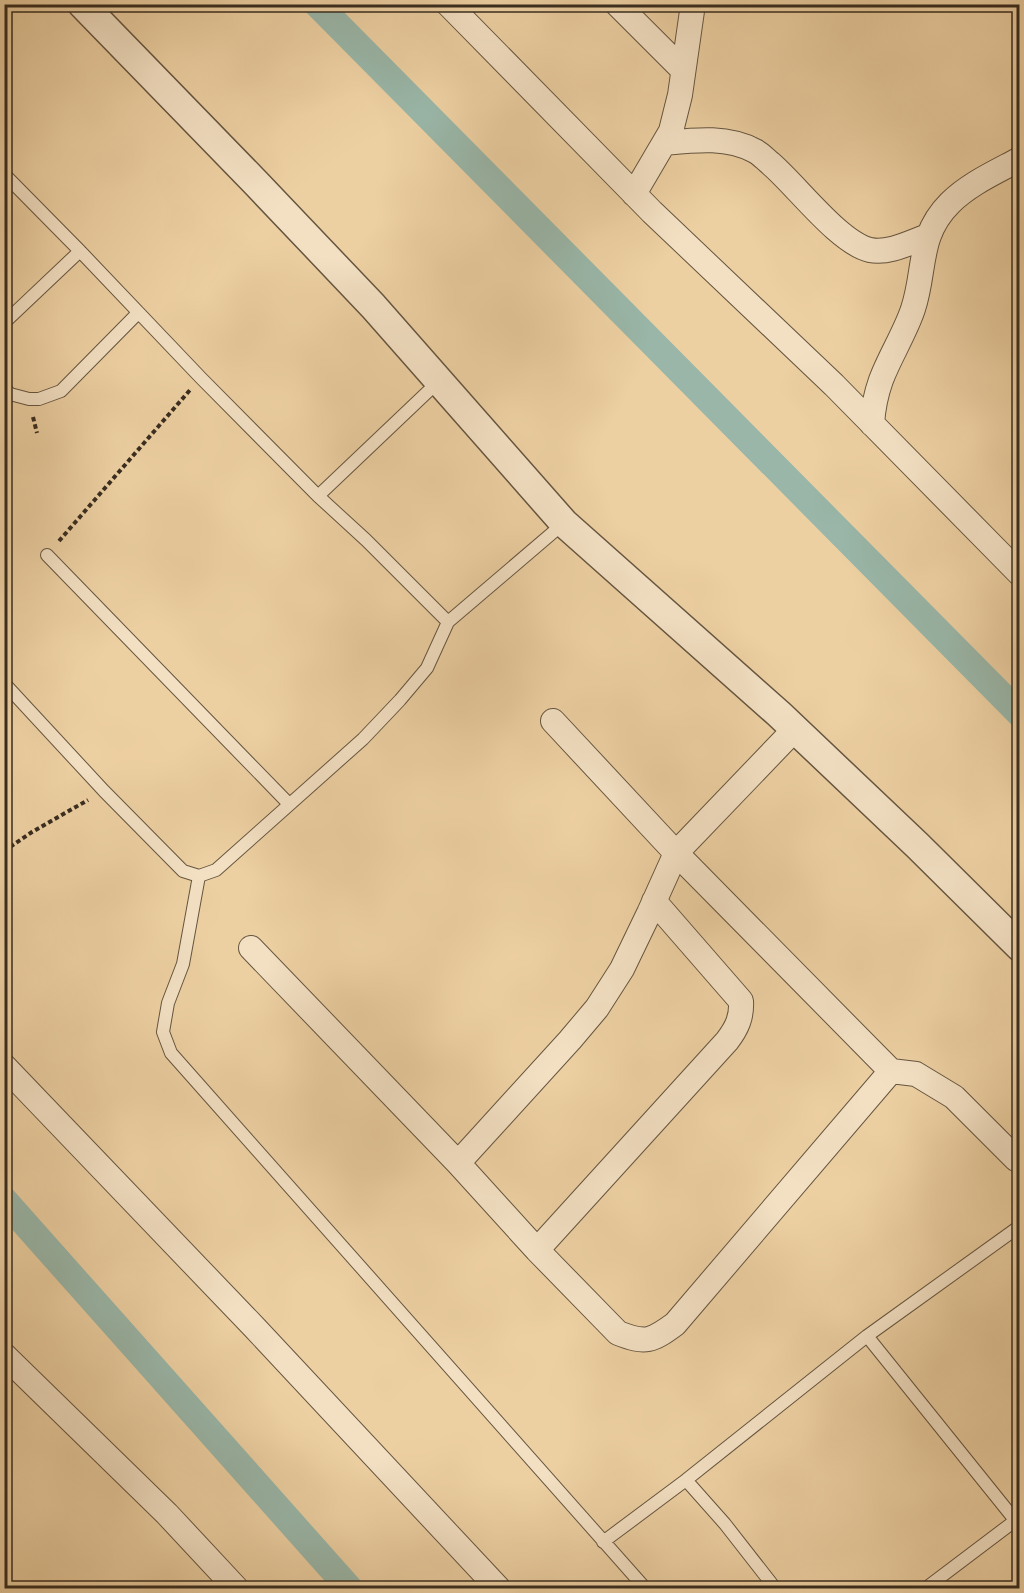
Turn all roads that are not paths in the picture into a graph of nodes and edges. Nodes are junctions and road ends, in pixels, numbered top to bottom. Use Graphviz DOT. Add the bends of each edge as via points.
graph roads {
  1 [pos="82,4"];
  2 [pos="448,4"];
  3 [pos="617,4"];
  4 [pos="693,4"];
  5 [pos="683,70"];
  6 [pos="665,142"];
  7 [pos="1020,159"];
  8 [pos="4,174"];
  9 [pos="634,194"];
  10 [pos="928,236"];
  11 [pos="80,250"];
  12 [pos="138,313"];
  13 [pos="4,322"];
  14 [pos="439,381"];
  15 [pos="6,393"];
  16 [pos="872,424"];
  17 [pos="318,496"];
  18 [pos="564,523"];
  19 [pos="47,555"];
  20 [pos="1020,574"];
  21 [pos="448,622"];
  22 [pos="4,683"];
  23 [pos="553,721"];
  24 [pos="795,729"];
  25 [pos="289,804"];
  26 [pos="675,853"];
  27 [pos="199,876"];
  28 [pos="654,901"];
  29 [pos="1020,947"];
  30 [pos="251,948"];
  31 [pos="4,1066"];
  32 [pos="891,1071"];
  33 [pos="1016,1159"];
  34 [pos="458,1163"];
  35 [pos="1020,1226"];
  36 [pos="537,1250"];
  37 [pos="867,1336"];
  38 [pos="4,1355"];
  39 [pos="686,1480"];
  40 [pos="1017,1518"];
  41 [pos="603,1542"];
  42 [pos="236,1588"];
  43 [pos="498,1588"];
  44 [pos="645,1588"];
  45 [pos="775,1588"];
  46 [pos="926,1588"];
  1 -- 14 [label="street" via="373,306"];
  2 -- 9 [label="street"];
  3 -- 5 [label="street"];
  4 -- 5 [label="street"];
  5 -- 6 [label="street" via="680,95"];
  6 -- 9 [label="street"];
  6 -- 10 [label="street" via="729,141 756,151 838,231 871,250 886,250"];
  7 -- 10 [label="street" via="950,202"];
  8 -- 11 [label="lane"];
  9 -- 16 [label="street"];
  10 -- 16 [label="street" via="914,307 881,380"];
  11 -- 12 [label="lane"];
  11 -- 13 [label="lane"];
  12 -- 15 [label="lane" via="61,391 39,399"];
  12 -- 17 [label="lane"];
  14 -- 17 [label="lane"];
  14 -- 18 [label="street"];
  16 -- 20 [label="street"];
  17 -- 21 [label="lane"];
  18 -- 21 [label="lane"];
  18 -- 24 [label="street"];
  19 -- 25 [label="lane"];
  21 -- 25 [label="lane" via="427,668 400,700 363,739"];
  22 -- 27 [label="lane" via="183,871"];
  23 -- 26 [label="street"];
  24 -- 26 [label="street"];
  24 -- 29 [label="street"];
  25 -- 27 [label="lane" via="216,870"];
  26 -- 28 [label="street"];
  26 -- 32 [label="street"];
  27 -- 41 [label="lane" via="183,964 168,1003 164,1032 171,1053"];
  28 -- 34 [label="street" via="622,969 597,1008"];
  28 -- 36 [label="street" via="741,1001 742,1014 727,1041"];
  30 -- 34 [label="street"];
  31 -- 43 [label="street"];
  32 -- 33 [label="street" via="916,1074 954,1097"];
  32 -- 36 [label="street" via="675,1324 655,1338 635,1340 618,1333"];
  34 -- 36 [label="street"];
  35 -- 37 [label="lane"];
  37 -- 39 [label="lane"];
  37 -- 40 [label="lane"];
  38 -- 42 [label="street" via="167,1514"];
  39 -- 41 [label="lane"];
  39 -- 45 [label="lane"];
  40 -- 46 [label="lane"];
  41 -- 44 [label="lane"];
}
